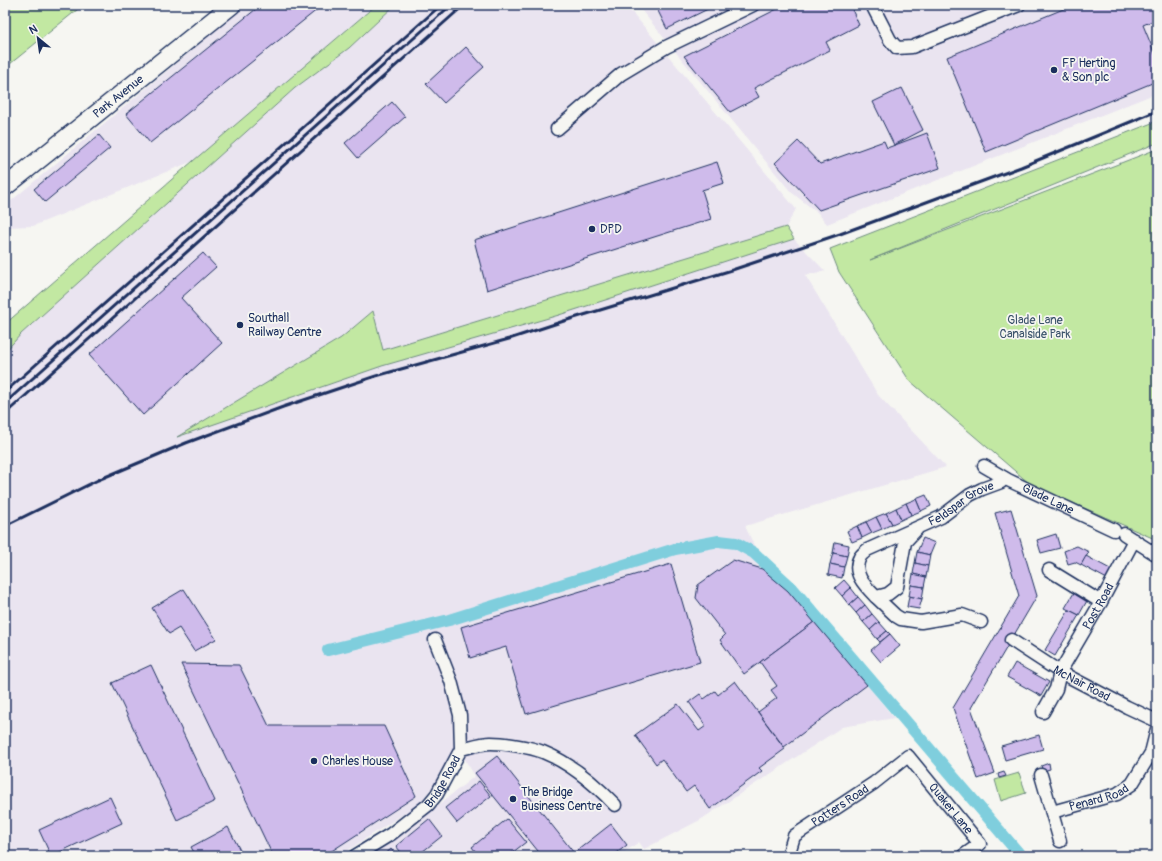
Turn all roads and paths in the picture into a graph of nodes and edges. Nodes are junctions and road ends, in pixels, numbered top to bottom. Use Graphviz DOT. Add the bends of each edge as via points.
graph roads {
  1 [pos="232,5"];
  2 [pos="752,5"];
  3 [pos="872,5"];
  4 [pos="1019,5"];
  5 [pos="557,129"];
  6 [pos="5,187"];
  7 [pos="984,466"];
  8 [pos="1004,478"];
  9 [pos="917,529"];
  10 [pos="1124,535"];
  11 [pos="1157,555"];
  12 [pos="1049,570"];
  13 [pos="897,587"];
  14 [pos="876,597"];
  15 [pos="1101,602"];
  16 [pos="896,616"];
  17 [pos="981,622"];
  18 [pos="1011,640"];
  19 [pos="436,645"];
  20 [pos="1060,672"];
  21 [pos="1043,712"];
  22 [pos="1157,720"];
  23 [pos="1157,729"];
  24 [pos="460,749"];
  25 [pos="905,759"];
  26 [pos="1041,775"];
  27 [pos="614,805"];
  28 [pos="1052,812"];
  29 [pos="1060,841"];
  30 [pos="355,856"];
  31 [pos="788,856"];
  32 [pos="963,856"];
  1 -- 6 [label="street, Park Avenue"];
  2 -- 5 [label="street" via="666,47 621,74"];
  3 -- 4 [label="street" via="890,40 897,48 912,47"];
  7 -- 8 [label="street, Glade Lane"];
  8 -- 9 [label="street, Feldspar Grove" via="1001,482 970,495 941,517"];
  8 -- 10 [label="street, Glade Lane"];
  9 -- 13 [label="street, Feldspar Grove" via="905,542"];
  9 -- 14 [label="street, Feldspar Grove" via="867,550 860,557 858,575"];
  10 -- 11 [label="street, Glade Lane"];
  10 -- 15 [label="street, Post Road"];
  12 -- 15 [label="street"];
  13 -- 14 [label="street" via="888,594"];
  13 -- 16 [label="street, Feldspar Grove" via="893,604"];
  14 -- 16 [label="street, Feldspar Grove"];
  15 -- 20 [label="street, Post Road"];
  16 -- 17 [label="street, Feldspar Grove" via="921,622 962,615"];
  18 -- 20 [label="street, McNair Road"];
  19 -- 24 [label="street, Bridge Road" via="451,681 460,715"];
  20 -- 21 [label="street, Post Road" via="1056,689"];
  20 -- 22 [label="street, McNair Road"];
  23 -- 28 [label="street, Penard Road" via="1151,753 1132,784 1117,794"];
  24 -- 27 [label="street" via="490,743 542,752 574,769"];
  24 -- 30 [label="street, Bridge Road" via="437,794 428,805 391,834"];
  25 -- 31 [label="street, Potters Road" via="874,783 794,836"];
  25 -- 32 [label="street, Quaker Lane" via="980,844"];
  26 -- 28 [label="street, Penard Road"];
  28 -- 29 [label="street, Penard Road"];
}
